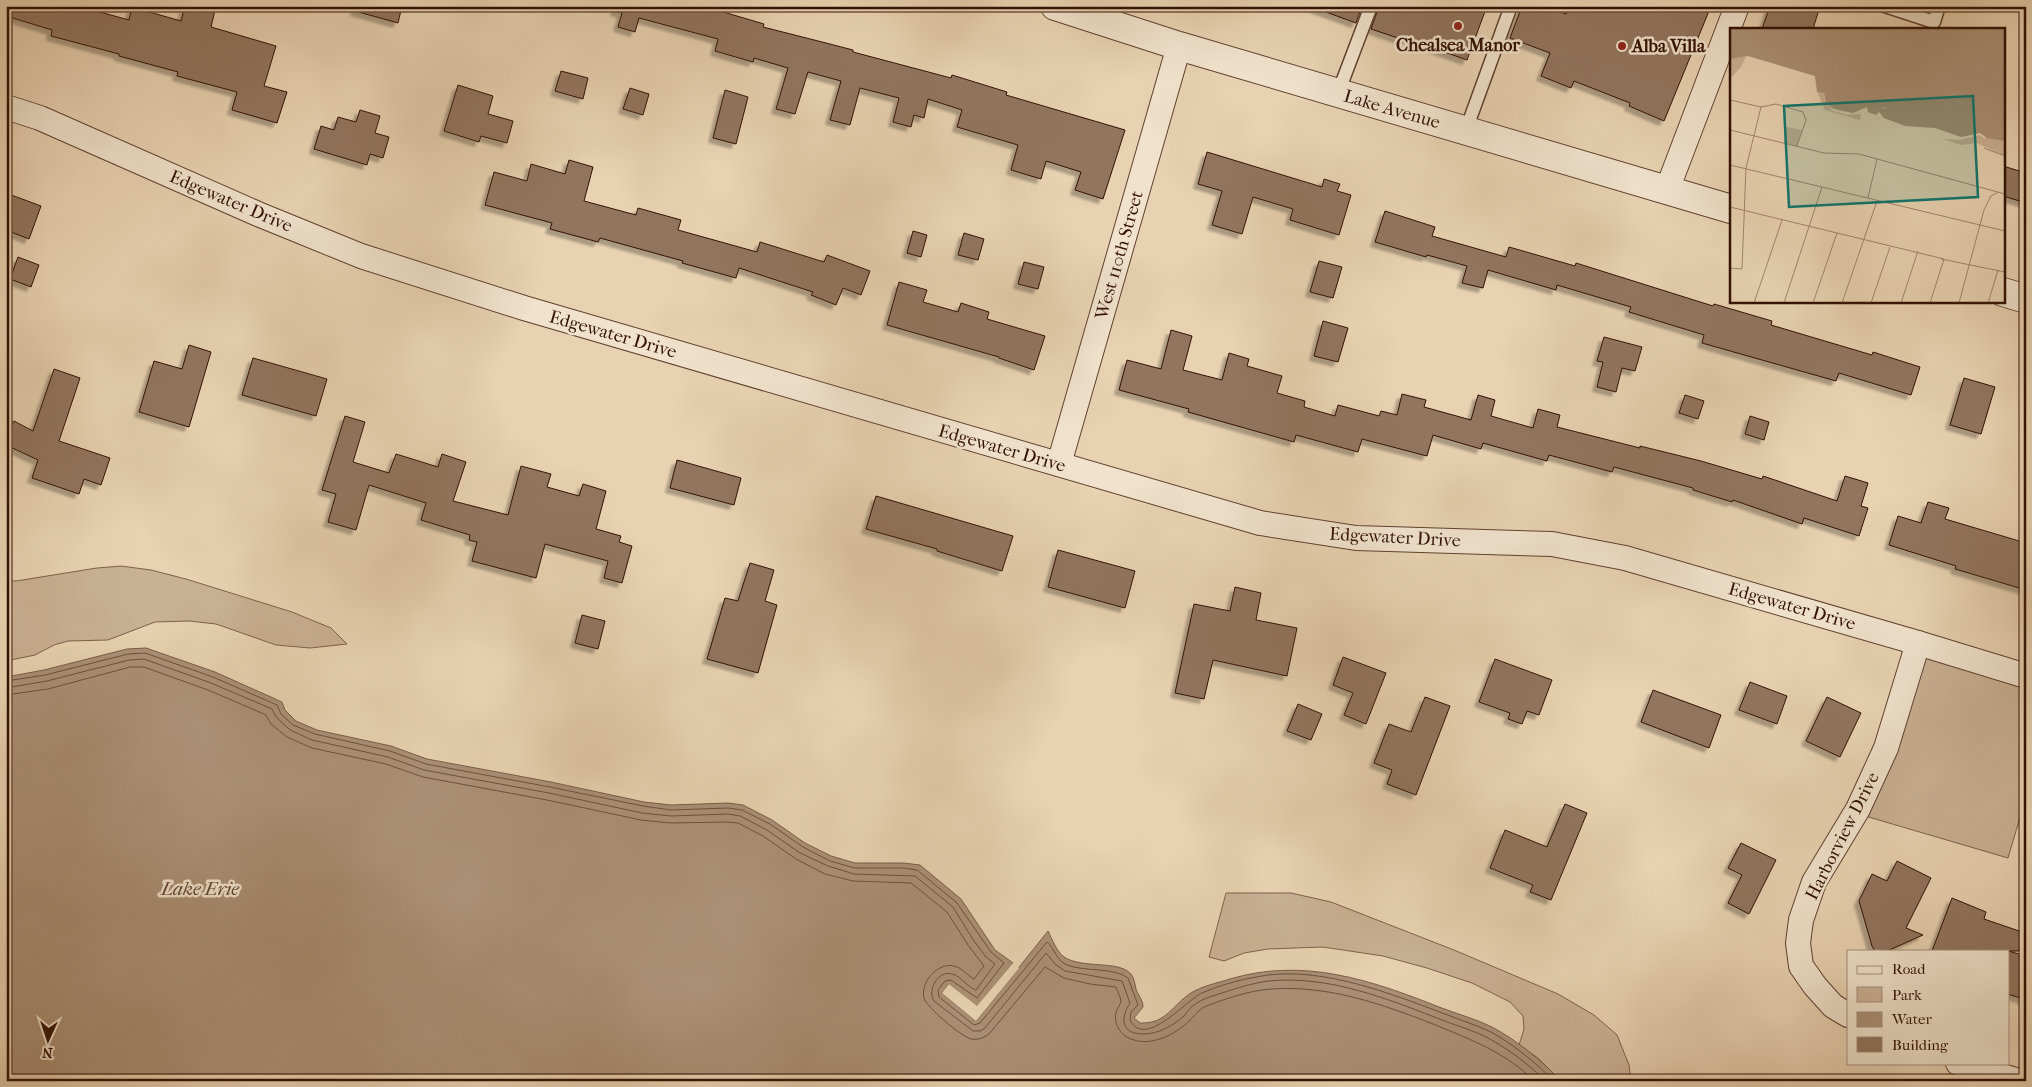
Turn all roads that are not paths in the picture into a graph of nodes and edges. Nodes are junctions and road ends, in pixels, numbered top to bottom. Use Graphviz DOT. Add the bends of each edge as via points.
graph roads {
  1 [pos="1055,6"];
  2 [pos="1371,6"];
  3 [pos="1511,6"];
  4 [pos="1737,6"];
  5 [pos="1885,6"];
  6 [pos="1939,6"];
  7 [pos="1090,11"];
  8 [pos="1179,46"];
  9 [pos="1338,93"];
  10 [pos="6,107"];
  11 [pos="1466,130"];
  12 [pos="1666,190"];
  13 [pos="1730,209"];
  14 [pos="2004,292"];
  15 [pos="2026,299"];
  16 [pos="1059,464"];
  17 [pos="1918,643"];
  18 [pos="2026,676"];
  19 [pos="1847,1014"];
  20 [pos="1961,1064"];
  21 [pos="2019,1081"];
  1 -- 7 [label="street, Lake Avenue"];
  2 -- 9 [label="lane"];
  3 -- 11 [label="lane"];
  4 -- 12 [label="street"];
  5 -- 6 [label="lane" via="1934,22"];
  7 -- 8 [label="street, Lake Avenue"];
  8 -- 9 [label="street, Lake Avenue"];
  8 -- 16 [label="street, West 110th Street"];
  9 -- 11 [label="street, Lake Avenue"];
  10 -- 16 [label="street, Edgewater Drive" via="40,118 360,256"];
  11 -- 12 [label="street, Lake Avenue"];
  12 -- 13 [label="street, Lake Avenue"];
  14 -- 15 [label="street"];
  16 -- 17 [label="street, Edgewater Drive" via="1260,523 1356,538 1552,544 1626,558"];
  17 -- 18 [label="street, Edgewater Drive"];
  17 -- 19 [label="street, Harborview Drive" via="1886,748 1858,809 1814,882 1801,920 1798,943 1801,966 1833,1006"];
  20 -- 21 [label="street"];
}
